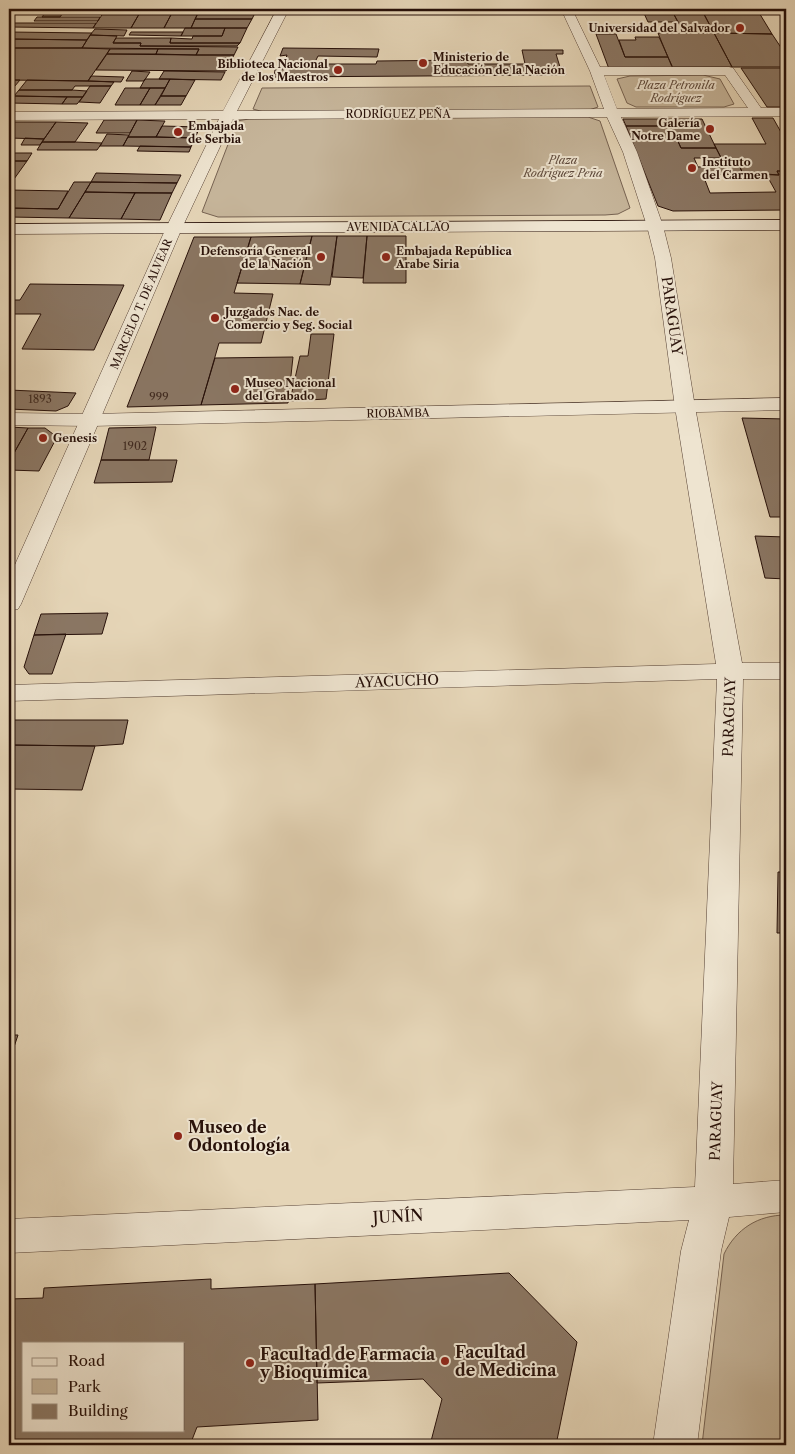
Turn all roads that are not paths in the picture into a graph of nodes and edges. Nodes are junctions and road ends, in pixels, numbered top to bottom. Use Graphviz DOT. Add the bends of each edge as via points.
graph roads {
  1 [pos="283,9"];
  2 [pos="566,9"];
  3 [pos="596,71"];
  4 [pos="757,112"];
  5 [pos="786,112"];
  6 [pos="612,113"];
  7 [pos="227,115"];
  8 [pos="9,116"];
  9 [pos="786,224"];
  10 [pos="655,226"];
  11 [pos="174,228"];
  12 [pos="9,229"];
  13 [pos="786,404"];
  14 [pos="685,407"];
  15 [pos="9,419"];
  16 [pos="92,420"];
  17 [pos="9,604"];
  18 [pos="730,671"];
  19 [pos="786,671"];
  20 [pos="9,693"];
  21 [pos="786,1196"];
  22 [pos="713,1202"];
  23 [pos="9,1236"];
  24 [pos="676,1445"];
  1 -- 7 [label="street, MARCELO T. DE ALVEAR"];
  2 -- 3 [label="street, PARAGUAY"];
  3 -- 4 [label="street" via="729,71"];
  3 -- 6 [label="street, PARAGUAY"];
  4 -- 5 [label="street, RODRÍGUEZ PEÑA"];
  4 -- 6 [label="street, RODRÍGUEZ PEÑA"];
  6 -- 7 [label="street, RODRÍGUEZ PEÑA"];
  6 -- 10 [label="street, PARAGUAY" via="630,152"];
  7 -- 8 [label="street, RODRÍGUEZ PEÑA"];
  7 -- 11 [label="street, MARCELO T. DE ALVEAR"];
  9 -- 10 [label="street, AVENIDA CALLAO"];
  10 -- 11 [label="street, AVENIDA CALLAO"];
  10 -- 14 [label="street, PARAGUAY" via="663,258"];
  11 -- 12 [label="street, AVENIDA CALLAO"];
  11 -- 16 [label="street, MARCELO T. DE ALVEAR"];
  13 -- 14 [label="street, RIOBAMBA"];
  14 -- 16 [label="street, RIOBAMBA"];
  14 -- 18 [label="street, PARAGUAY"];
  15 -- 16 [label="street, RIOBAMBA"];
  16 -- 17 [label="street, MARCELO T. DE ALVEAR"];
  18 -- 19 [label="street, AYACUCHO"];
  18 -- 20 [label="street, AYACUCHO"];
  18 -- 22 [label="street, PARAGUAY"];
  21 -- 22 [label="street, JUNÍN"];
  22 -- 23 [label="street, JUNÍN"];
  22 -- 24 [label="street, PARAGUAY" via="701,1251"];
}
